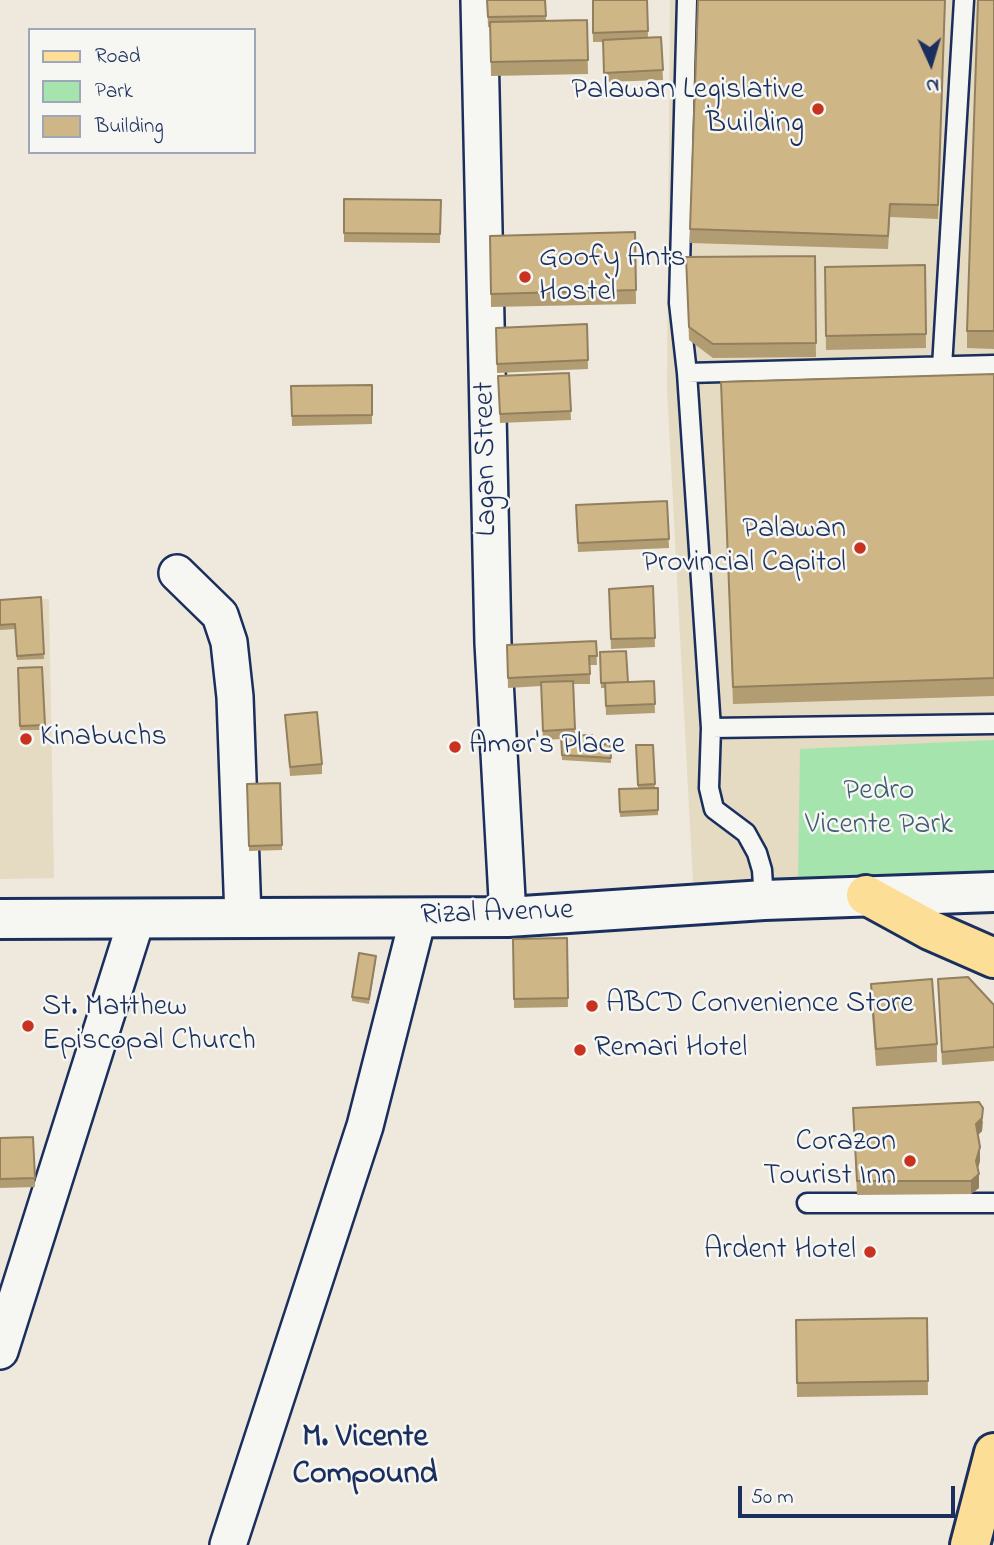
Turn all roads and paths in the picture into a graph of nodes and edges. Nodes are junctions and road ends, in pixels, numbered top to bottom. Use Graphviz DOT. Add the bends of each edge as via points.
graph roads {
  1 [pos="479,0"];
  2 [pos="687,0"];
  3 [pos="964,0"];
  4 [pos="994,365"];
  5 [pos="942,367"];
  6 [pos="687,373"];
  7 [pos="177,573"];
  8 [pos="994,724"];
  9 [pos="711,728"];
  10 [pos="994,892"];
  11 [pos="866,895"];
  12 [pos="764,900"];
  13 [pos="243,917"];
  14 [pos="508,917"];
  15 [pos="137,918"];
  16 [pos="418,918"];
  17 [pos="0,919"];
  18 [pos="994,958"];
  19 [pos="807,1203"];
  20 [pos="994,1203"];
  21 [pos="6,1311"];
  22 [pos="0,1352"];
  23 [pos="994,1453"];
  24 [pos="228,1545"];
  25 [pos="970,1545"];
  1 -- 14 [label="street, Lagan Street" via="493,643"];
  2 -- 6 [label="lane" via="679,303"];
  3 -- 5 [label="lane"];
  4 -- 5 [label="lane"];
  5 -- 6 [label="lane"];
  6 -- 9 [label="lane"];
  7 -- 13 [label="street" via="219,615 229,642"];
  8 -- 9 [label="lane"];
  9 -- 12 [label="lane" via="711,801 722,817 746,833 757,853"];
  10 -- 11 [label="street, Rizal Avenue"];
  11 -- 12 [label="street, Rizal Avenue"];
  11 -- 18 [label="main road"];
  12 -- 14 [label="street, Rizal Avenue"];
  13 -- 15 [label="street, Rizal Avenue"];
  13 -- 16 [label="street, Rizal Avenue"];
  14 -- 16 [label="street, Rizal Avenue"];
  15 -- 17 [label="street, Rizal Avenue"];
  15 -- 21 [label="street"];
  16 -- 24 [label="street" via="365,1126"];
  19 -- 20 [label="lane"];
  21 -- 22 [label="street"];
  23 -- 25 [label="main road"];
}
